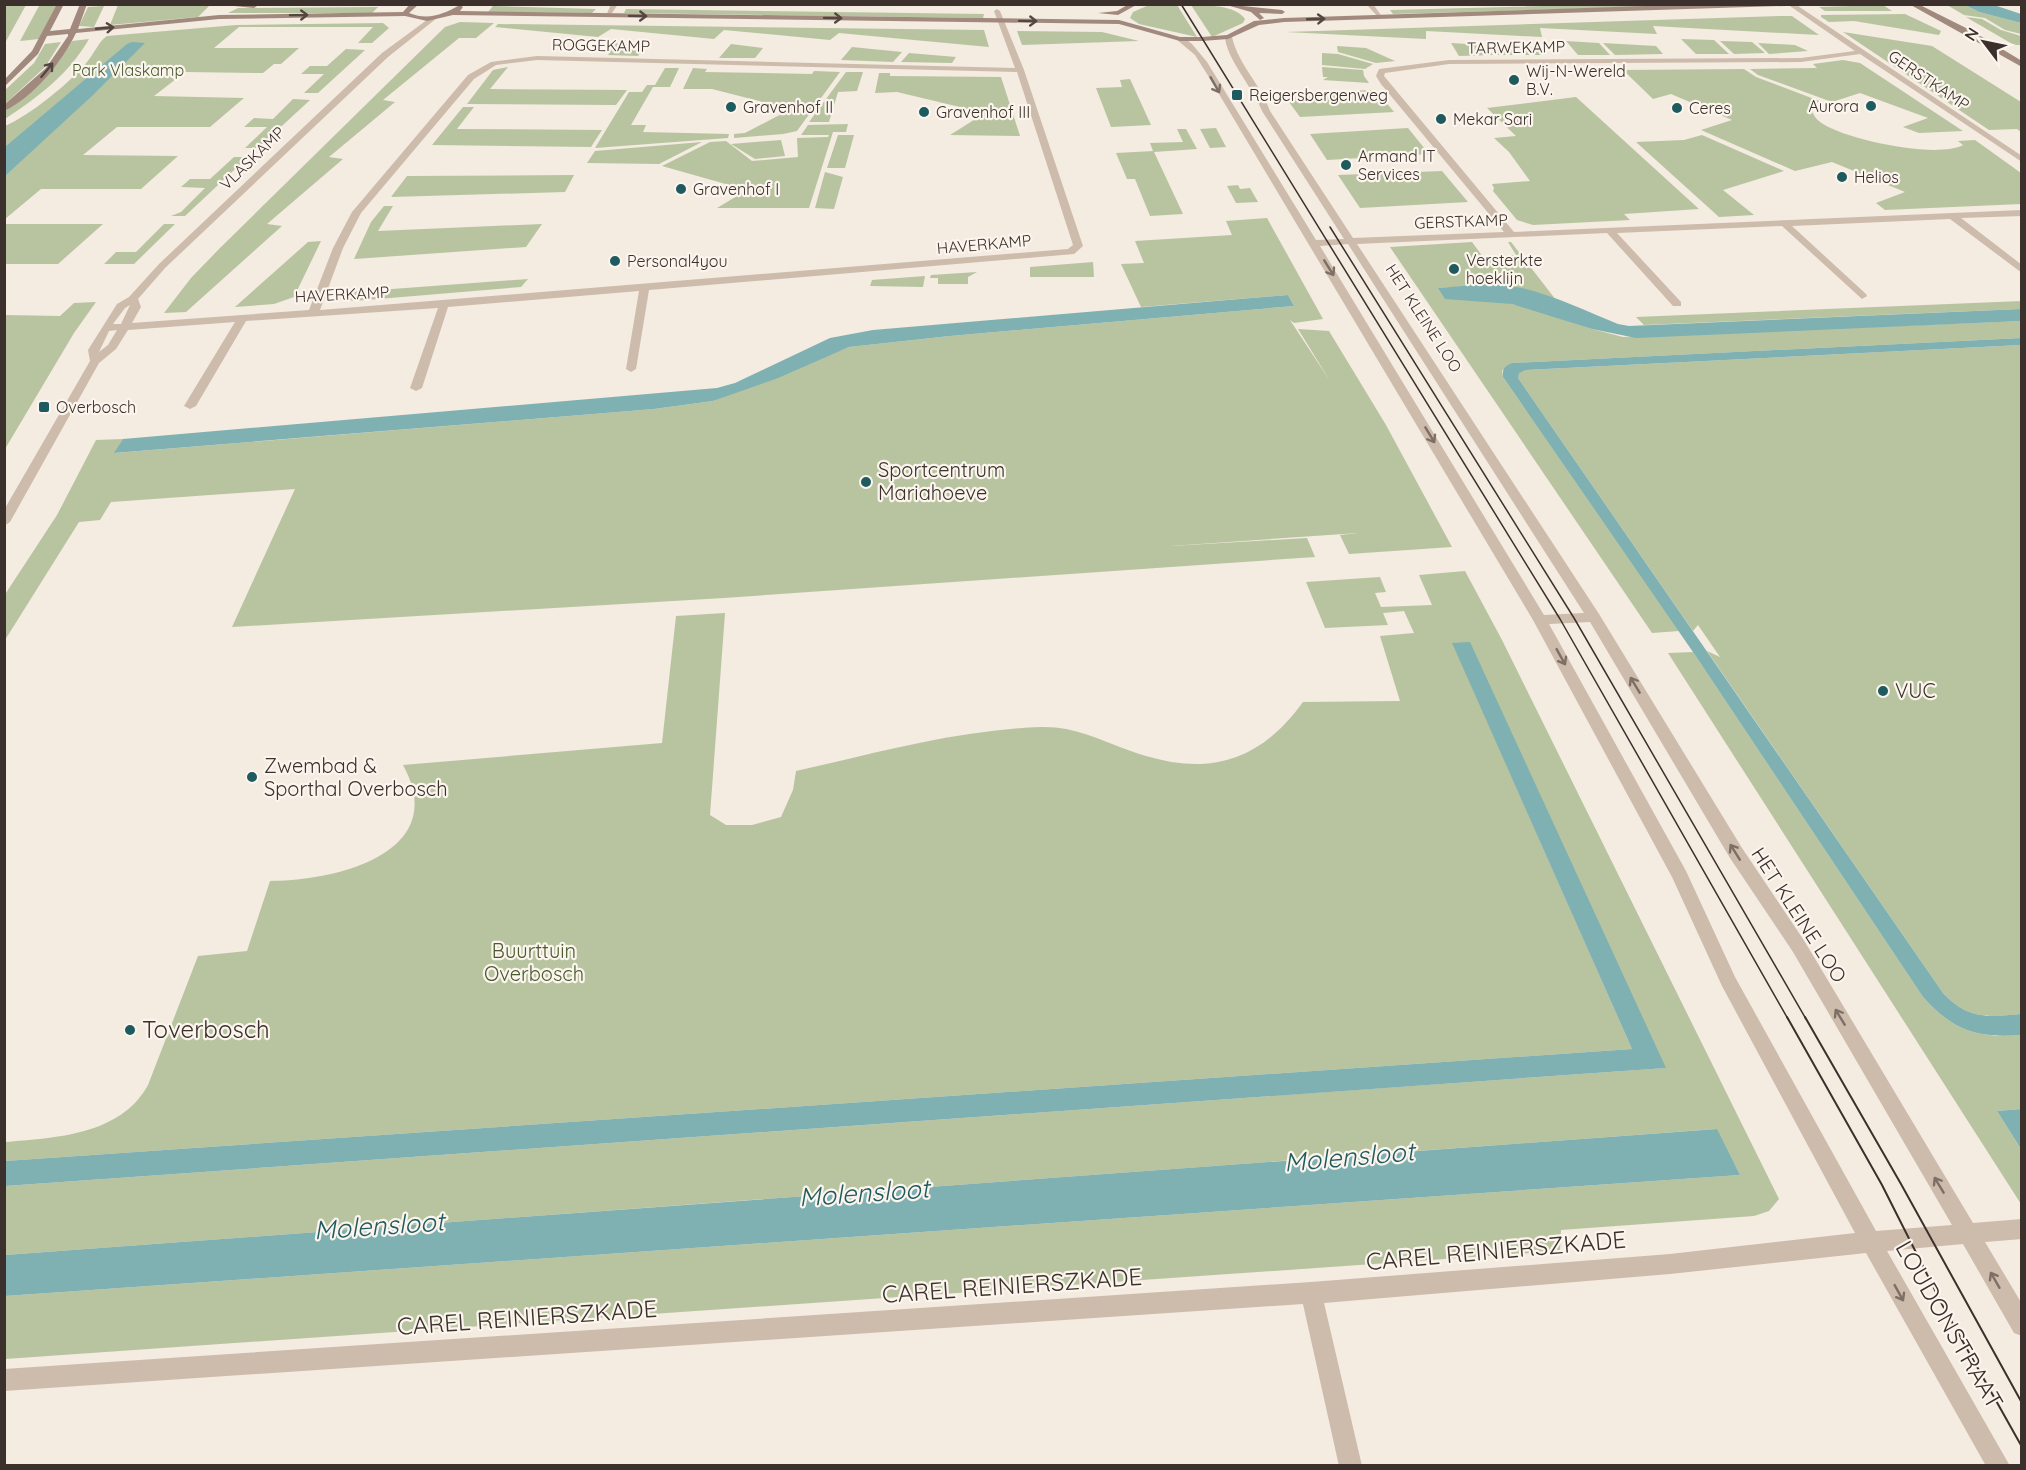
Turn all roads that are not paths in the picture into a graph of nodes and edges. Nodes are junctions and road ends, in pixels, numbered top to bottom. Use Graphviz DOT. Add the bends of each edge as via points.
graph roads {
  1 [pos="218,4"];
  2 [pos="459,4"];
  3 [pos="1136,4"];
  4 [pos="1226,4"];
  5 [pos="1501,4"];
  6 [pos="1843,4"];
  7 [pos="1912,4"];
  8 [pos="1929,4"];
  9 [pos="414,5"];
  10 [pos="512,5"];
  11 [pos="615,5"];
  12 [pos="1791,5"];
  13 [pos="75,6"];
  14 [pos="232,6"];
  15 [pos="351,6"];
  16 [pos="603,6"];
  17 [pos="626,6"];
  18 [pos="268,7"];
  19 [pos="1371,7"];
  20 [pos="986,11"];
  21 [pos="1253,11"];
  22 [pos="1008,12"];
  23 [pos="453,13"];
  24 [pos="1093,13"];
  25 [pos="1118,13"];
  26 [pos="406,14"];
  27 [pos="608,15"];
  28 [pos="999,16"];
  29 [pos="219,17"];
  30 [pos="1381,17"];
  31 [pos="418,18"];
  32 [pos="434,18"];
  33 [pos="1119,22"];
  34 [pos="1257,23"];
  35 [pos="73,31"];
  36 [pos="1969,33"];
  37 [pos="46,34"];
  38 [pos="1228,38"];
  39 [pos="1180,39"];
  40 [pos="398,45"];
  41 [pos="1862,52"];
  42 [pos="2022,65"];
  43 [pos="1020,70"];
  44 [pos="4,85"];
  45 [pos="4,109"];
  46 [pos="2022,160"];
  47 [pos="2022,213"];
  48 [pos="1952,216"];
  49 [pos="1784,223"];
  50 [pos="1609,230"];
  51 [pos="1511,234"];
  52 [pos="1352,241"];
  53 [pos="1314,243"];
  54 [pos="2022,270"];
  55 [pos="644,288"];
  56 [pos="1862,296"];
  57 [pos="133,299"];
  58 [pos="444,304"];
  59 [pos="1677,304"];
  60 [pos="314,312"];
  61 [pos="243,317"];
  62 [pos="122,326"];
  63 [pos="105,328"];
  64 [pos="95,361"];
  65 [pos="631,369"];
  66 [pos="416,388"];
  67 [pos="190,406"];
  68 [pos="4,522"];
  69 [pos="1594,617"];
  70 [pos="1540,620"];
  71 [pos="2022,1229"];
  72 [pos="1969,1235"];
  73 [pos="1870,1242"];
  74 [pos="1311,1293"];
  75 [pos="2022,1325"];
  76 [pos="4,1380"];
  77 [pos="1351,1466"];
  78 [pos="1999,1466"];
  1 -- 14 [label="street"];
  2 -- 10 [label="street"];
  2 -- 23 [label="street" via="460,9"];
  3 -- 25 [label="street"];
  4 -- 21 [label="street"];
  5 -- 19 [label="street"];
  6 -- 12 [label="street"];
  7 -- 36 [label="street"];
  8 -- 36 [label="street"];
  9 -- 15 [label="street"];
  9 -- 26 [label="street"];
  11 -- 16 [label="street"];
  11 -- 17 [label="street"];
  11 -- 27 [label="street"];
  12 -- 30 [label="street"];
  12 -- 41 [label="street, GERSTKAMP"];
  13 -- 35 [label="street"];
  13 -- 37 [label="street"];
  14 -- 18 [label="street"];
  14 -- 29 [label="street"];
  19 -- 21 [label="street"];
  19 -- 30 [label="street"];
  20 -- 28 [label="street"];
  21 -- 34 [label="street" via="1260,18"];
  22 -- 28 [label="street"];
  23 -- 27 [label="street"];
  23 -- 32 [label="street"];
  24 -- 25 [label="street"];
  25 -- 33 [label="street"];
  29 -- 26 [label="street, one-way"];
  26 -- 31 [label="street"];
  27 -- 28 [label="street, one-way"];
  28 -- 33 [label="street, one-way"];
  28 -- 43 [label="street, HAVERKAMP"];
  35 -- 29 [label="street, one-way"];
  34 -- 30 [label="street, one-way"];
  31 -- 32 [label="street"];
  31 -- 40 [label="street, VLASKAMP" via="399,38"];
  32 -- 40 [label="street, VLASKAMP"];
  33 -- 39 [label="street"];
  34 -- 38 [label="street"];
  35 -- 37 [label="street"];
  45 -- 35 [label="street, one-way" via="46,73"];
  36 -- 42 [label="street"];
  37 -- 44 [label="street" via="31,58"];
  38 -- 39 [label="street"];
  38 -- 52 [label="street, HET KLEINE LOO" via="1262,95 1266,111"];
  39 -- 53 [label="street, one-way" via="1196,51"];
  40 -- 57 [label="street, VLASKAMP" via="162,266"];
  41 -- 46 [label="street, GERSTKAMP"];
  41 -- 51 [label="street, TARWEKAMP" via="1801,60 1449,62 1382,71 1384,82"];
  43 -- 55 [label="street, HAVERKAMP" via="1078,246 1071,252"];
  43 -- 60 [label="street, ROGGEKAMP" via="537,58 494,64 471,77 357,212 331,263"];
  47 -- 48 [label="street, GERSTKAMP"];
  48 -- 49 [label="street, GERSTKAMP"];
  48 -- 54 [label="street"];
  49 -- 50 [label="street, GERSTKAMP"];
  49 -- 56 [label="street"];
  50 -- 51 [label="street, GERSTKAMP"];
  50 -- 59 [label="street"];
  51 -- 52 [label="street, GERSTKAMP"];
  52 -- 53 [label="street, GERSTKAMP"];
  52 -- 69 [label="street, HET KLEINE LOO"];
  53 -- 70 [label="street, one-way"];
  55 -- 58 [label="street, HAVERKAMP"];
  55 -- 65 [label="street"];
  57 -- 62 [label="street, VLASKAMP" via="136,307"];
  57 -- 63 [label="street, VLASKAMP" via="121,306"];
  58 -- 60 [label="street, HAVERKAMP"];
  58 -- 66 [label="street"];
  60 -- 61 [label="street, HAVERKAMP"];
  61 -- 62 [label="street, HAVERKAMP"];
  61 -- 67 [label="street"];
  62 -- 63 [label="street, HAVERKAMP"];
  62 -- 64 [label="street, VLASKAMP" via="111,347"];
  63 -- 64 [label="street, VLASKAMP" via="93,350"];
  64 -- 68 [label="street, VLASKAMP"];
  69 -- 70 [label="street"];
  72 -- 69 [label="street, HET KLEINE LOO, one-way" via="1799,947 1736,854"];
  70 -- 73 [label="street, one-way" via="1680,876 1728,981"];
  71 -- 72 [label="street, CAREL REINIERSZKADE"];
  72 -- 73 [label="street, CAREL REINIERSZKADE"];
  75 -- 72 [label="street, one-way"];
  73 -- 74 [label="street, CAREL REINIERSZKADE" via="1670,1264"];
  73 -- 78 [label="street, LOUDONSTRAAT, one-way"];
  74 -- 76 [label="street, CAREL REINIERSZKADE"];
  74 -- 77 [label="street"];
}
